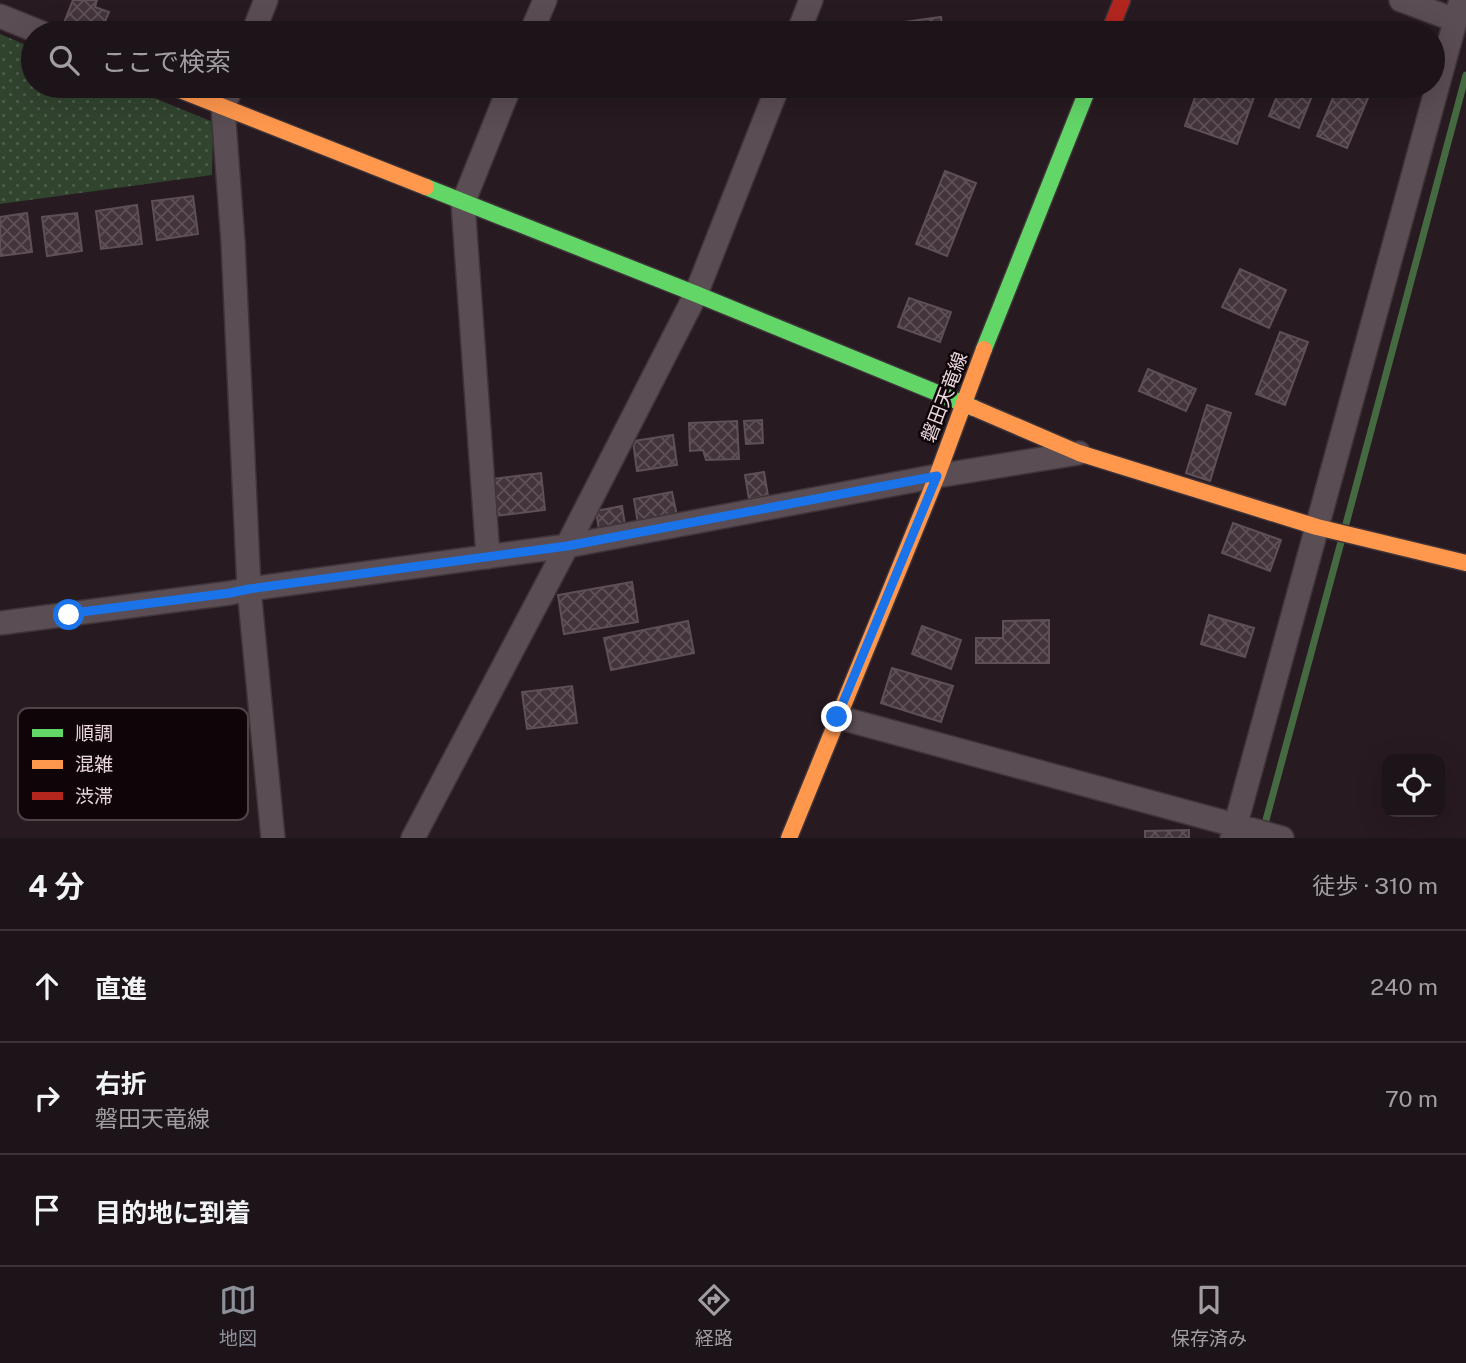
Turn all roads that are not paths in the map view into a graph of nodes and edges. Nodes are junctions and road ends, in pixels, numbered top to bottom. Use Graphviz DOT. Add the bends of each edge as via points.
graph roads {
  1 [pos="266,0"];
  2 [pos="545,0"];
  3 [pos="811,0"];
  4 [pos="1122,0"];
  5 [pos="1401,0"];
  6 [pos="1458,10"];
  7 [pos="0,16"];
  8 [pos="258,21"];
  9 [pos="536,21"];
  10 [pos="803,21"];
  11 [pos="1114,21"];
  12 [pos="21,24"];
  13 [pos="1445,58"];
  14 [pos="199,98"];
  15 [pos="227,98"];
  16 [pos="505,98"];
  17 [pos="773,98"];
  18 [pos="1083,98"];
  19 [pos="1434,98"];
  20 [pos="223,108"];
  21 [pos="463,203"];
  22 [pos="696,295"];
  23 [pos="963,403"];
  24 [pos="1079,453"];
  25 [pos="937,476"];
  26 [pos="1317,527"];
  27 [pos="567,546"];
  28 [pos="488,557"];
  29 [pos="1466,563"];
  30 [pos="249,589"];
  31 [pos="0,623"];
  32 [pos="837,717"];
  33 [pos="1234,832"];
  34 [pos="274,838"];
  35 [pos="412,838"];
  36 [pos="789,838"];
  37 [pos="1282,838"];
  1 -- 8 [label="street"];
  2 -- 9 [label="street"];
  3 -- 10 [label="street"];
  4 -- 11 [label="street"];
  5 -- 6 [label="street"];
  6 -- 13 [label="street"];
  7 -- 12 [label="street"];
  14 -- 20 [label="street"];
  15 -- 20 [label="street"];
  16 -- 21 [label="street"];
  17 -- 22 [label="street"];
  18 -- 23 [label="street, 磐田天竜線"];
  19 -- 26 [label="street"];
  20 -- 21 [label="street"];
  20 -- 30 [label="street"];
  21 -- 22 [label="street"];
  21 -- 28 [label="street"];
  22 -- 23 [label="street"];
  22 -- 27 [label="street"];
  23 -- 24 [label="street"];
  23 -- 25 [label="street, 磐田天竜線"];
  24 -- 25 [label="street"];
  24 -- 26 [label="street"];
  25 -- 27 [label="street"];
  25 -- 32 [label="street, 磐田天竜線"];
  26 -- 29 [label="street"];
  26 -- 33 [label="street"];
  27 -- 28 [label="street"];
  27 -- 35 [label="street"];
  28 -- 30 [label="street"];
  30 -- 31 [label="street"];
  30 -- 34 [label="street"];
  32 -- 33 [label="street"];
  32 -- 36 [label="street, 磐田天竜線"];
  33 -- 37 [label="street"];
}
